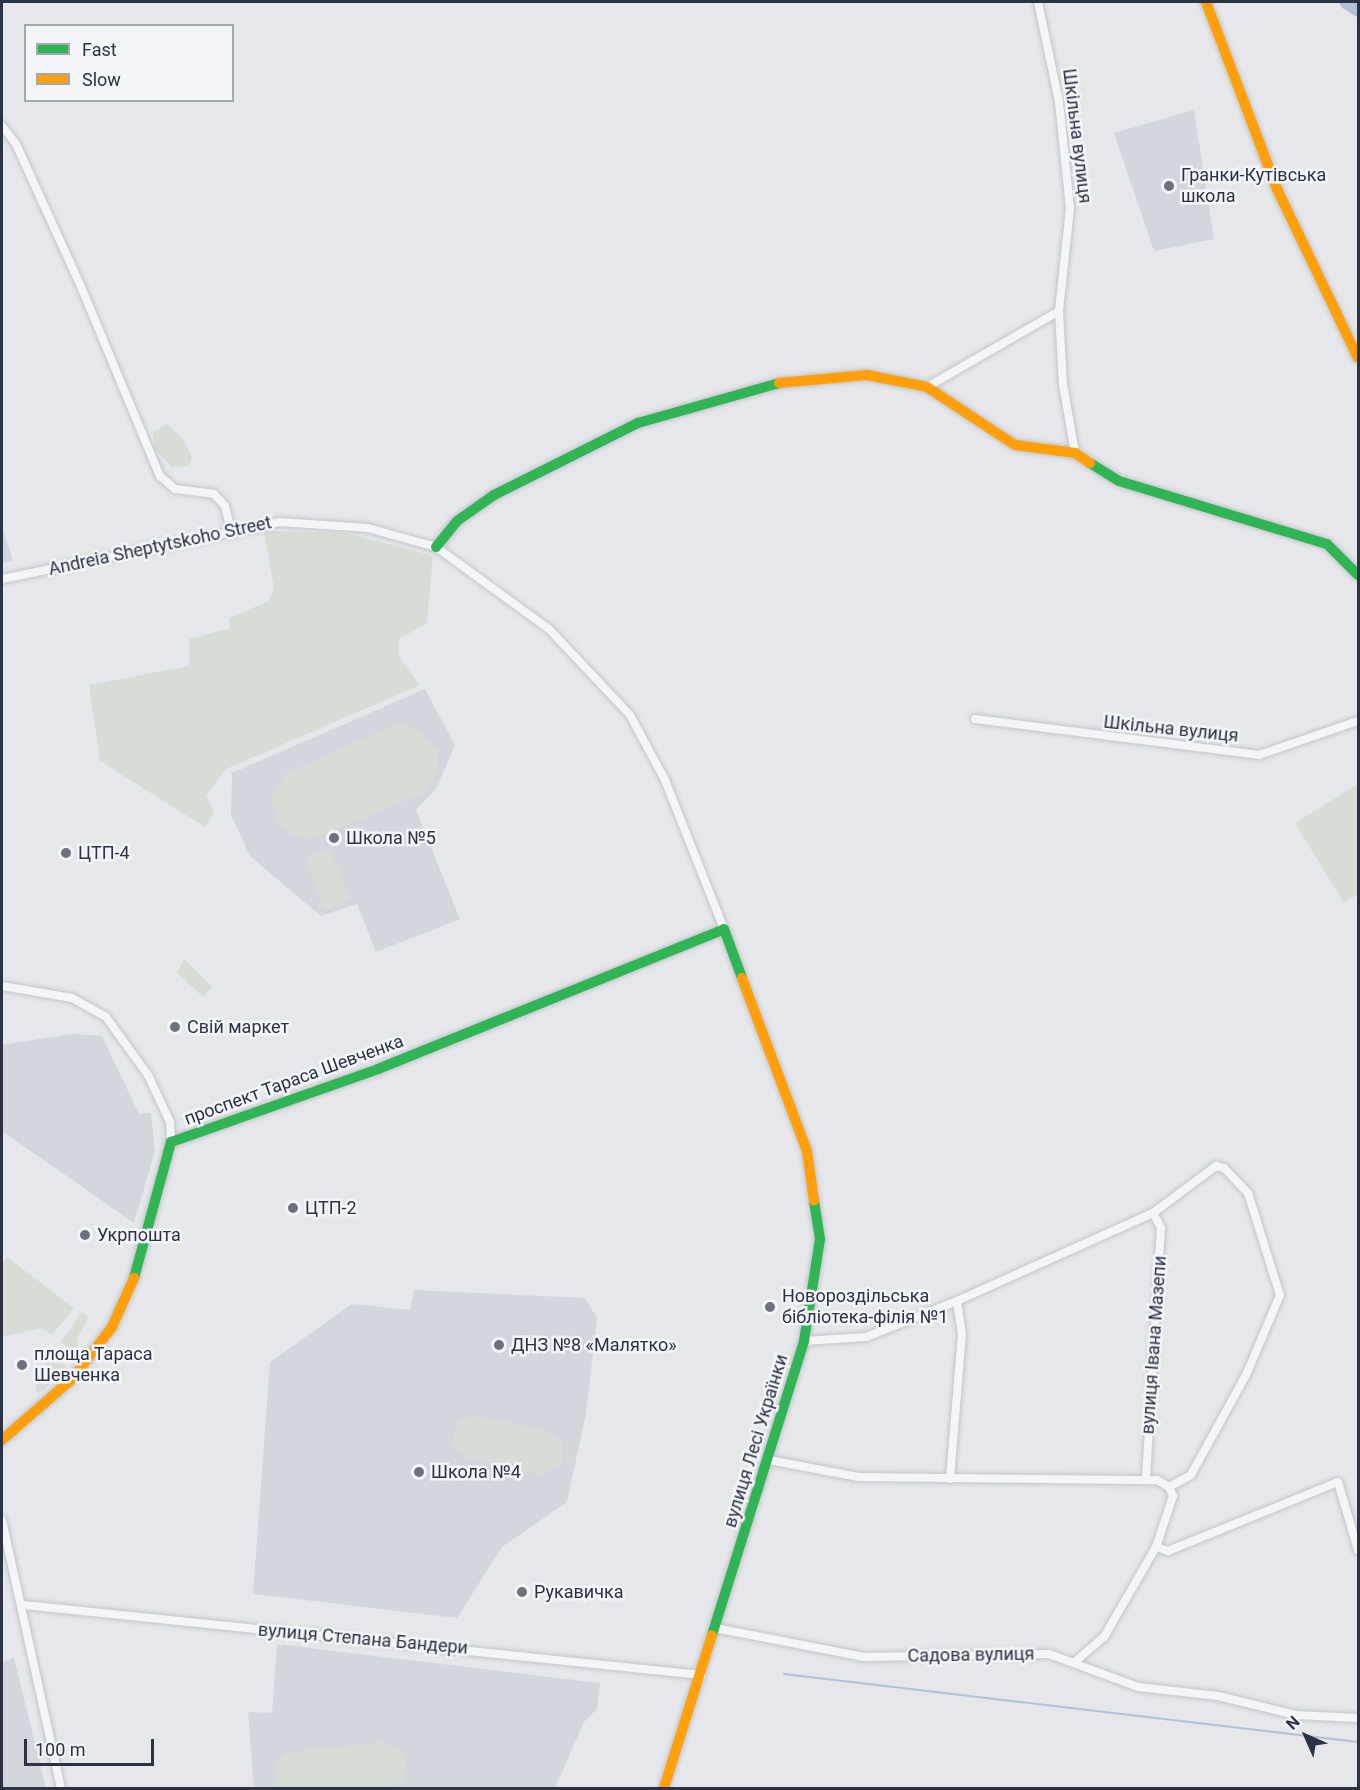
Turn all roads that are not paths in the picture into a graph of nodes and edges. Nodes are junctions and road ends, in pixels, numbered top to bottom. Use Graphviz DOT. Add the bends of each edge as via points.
graph roads {
  1 [pos="1038,2"];
  2 [pos="1206,2"];
  3 [pos="2,126"];
  4 [pos="1059,311"];
  5 [pos="1359,358"];
  6 [pos="927,387"];
  7 [pos="1075,453"];
  8 [pos="231,530"];
  9 [pos="436,547"];
  10 [pos="1359,574"];
  11 [pos="2,579"];
  12 [pos="975,719"];
  13 [pos="1359,721"];
  14 [pos="724,930"];
  15 [pos="2,986"];
  16 [pos="171,1142"];
  17 [pos="1154,1213"];
  18 [pos="957,1301"];
  19 [pos="804,1341"];
  20 [pos="2,1440"];
  21 [pos="773,1461"];
  22 [pos="950,1479"];
  23 [pos="1146,1479"];
  24 [pos="1170,1487"];
  25 [pos="2,1520"];
  26 [pos="1156,1547"];
  27 [pos="1359,1550"];
  28 [pos="24,1605"];
  29 [pos="717,1629"];
  30 [pos="1076,1661"];
  31 [pos="701,1675"];
  32 [pos="1359,1718"];
  33 [pos="61,1788"];
  34 [pos="664,1788"];
  1 -- 4 [label="street, Шкільна вулиця" via="1059,102 1070,208"];
  2 -- 5 [label="street" via="1277,189"];
  3 -- 8 [label="street" via="16,144 82,289 160,476 176,489 214,494 225,506"];
  4 -- 6 [label="street"];
  4 -- 7 [label="street, Шкільна вулиця" via="1063,384"];
  6 -- 7 [label="street" via="1016,445"];
  6 -- 9 [label="street" via="867,375 796,378 638,423 535,471 457,521"];
  7 -- 10 [label="street" via="1119,481 1327,544"];
  8 -- 9 [label="street, Andreia Sheptytskoho Street" via="280,522 368,528"];
  8 -- 11 [label="street, Andreia Sheptytskoho Street"];
  9 -- 14 [label="street, Andreia Sheptytskoho Street" via="549,629 630,715 665,780"];
  12 -- 13 [label="street, Шкільна вулиця" via="1258,755"];
  14 -- 16 [label="street, проспект Тараса Шевченка" via="367,1073"];
  14 -- 19 [label="street, вулиця Лесі Українки" via="794,1109 813,1175 820,1239"];
  15 -- 16 [label="street" via="72,998 106,1017 148,1075 170,1122"];
  16 -- 20 [label="street, проспект Тараса Шевченка" via="143,1257 112,1327 72,1380"];
  17 -- 18 [label="street"];
  17 -- 23 [label="street, вулиця Івана Мазепи" via="1161,1228"];
  17 -- 24 [label="street" via="1216,1166 1243,1184 1280,1295 1247,1373 1191,1475"];
  18 -- 19 [label="street" via="866,1337"];
  18 -- 22 [label="street" via="962,1334"];
  19 -- 21 [label="street, вулиця Лесі Українки"];
  21 -- 22 [label="street" via="858,1477"];
  21 -- 29 [label="street, вулиця Лесі Українки"];
  22 -- 23 [label="street"];
  23 -- 24 [label="street"];
  24 -- 26 [label="street" via="1172,1509"];
  25 -- 28 [label="street"];
  26 -- 27 [label="street" via="1168,1551 1338,1482"];
  26 -- 30 [label="street" via="1104,1637"];
  28 -- 31 [label="street, вулиця Степана Бандери"];
  28 -- 33 [label="street"];
  29 -- 30 [label="street, Садова вулиця" via="864,1657 1005,1652"];
  29 -- 31 [label="street, вулиця Лесі Українки"];
  30 -- 32 [label="street, Садова вулиця" via="1138,1687 1218,1695 1296,1715"];
  31 -- 34 [label="street, вулиця Лесі Українки"];
}
